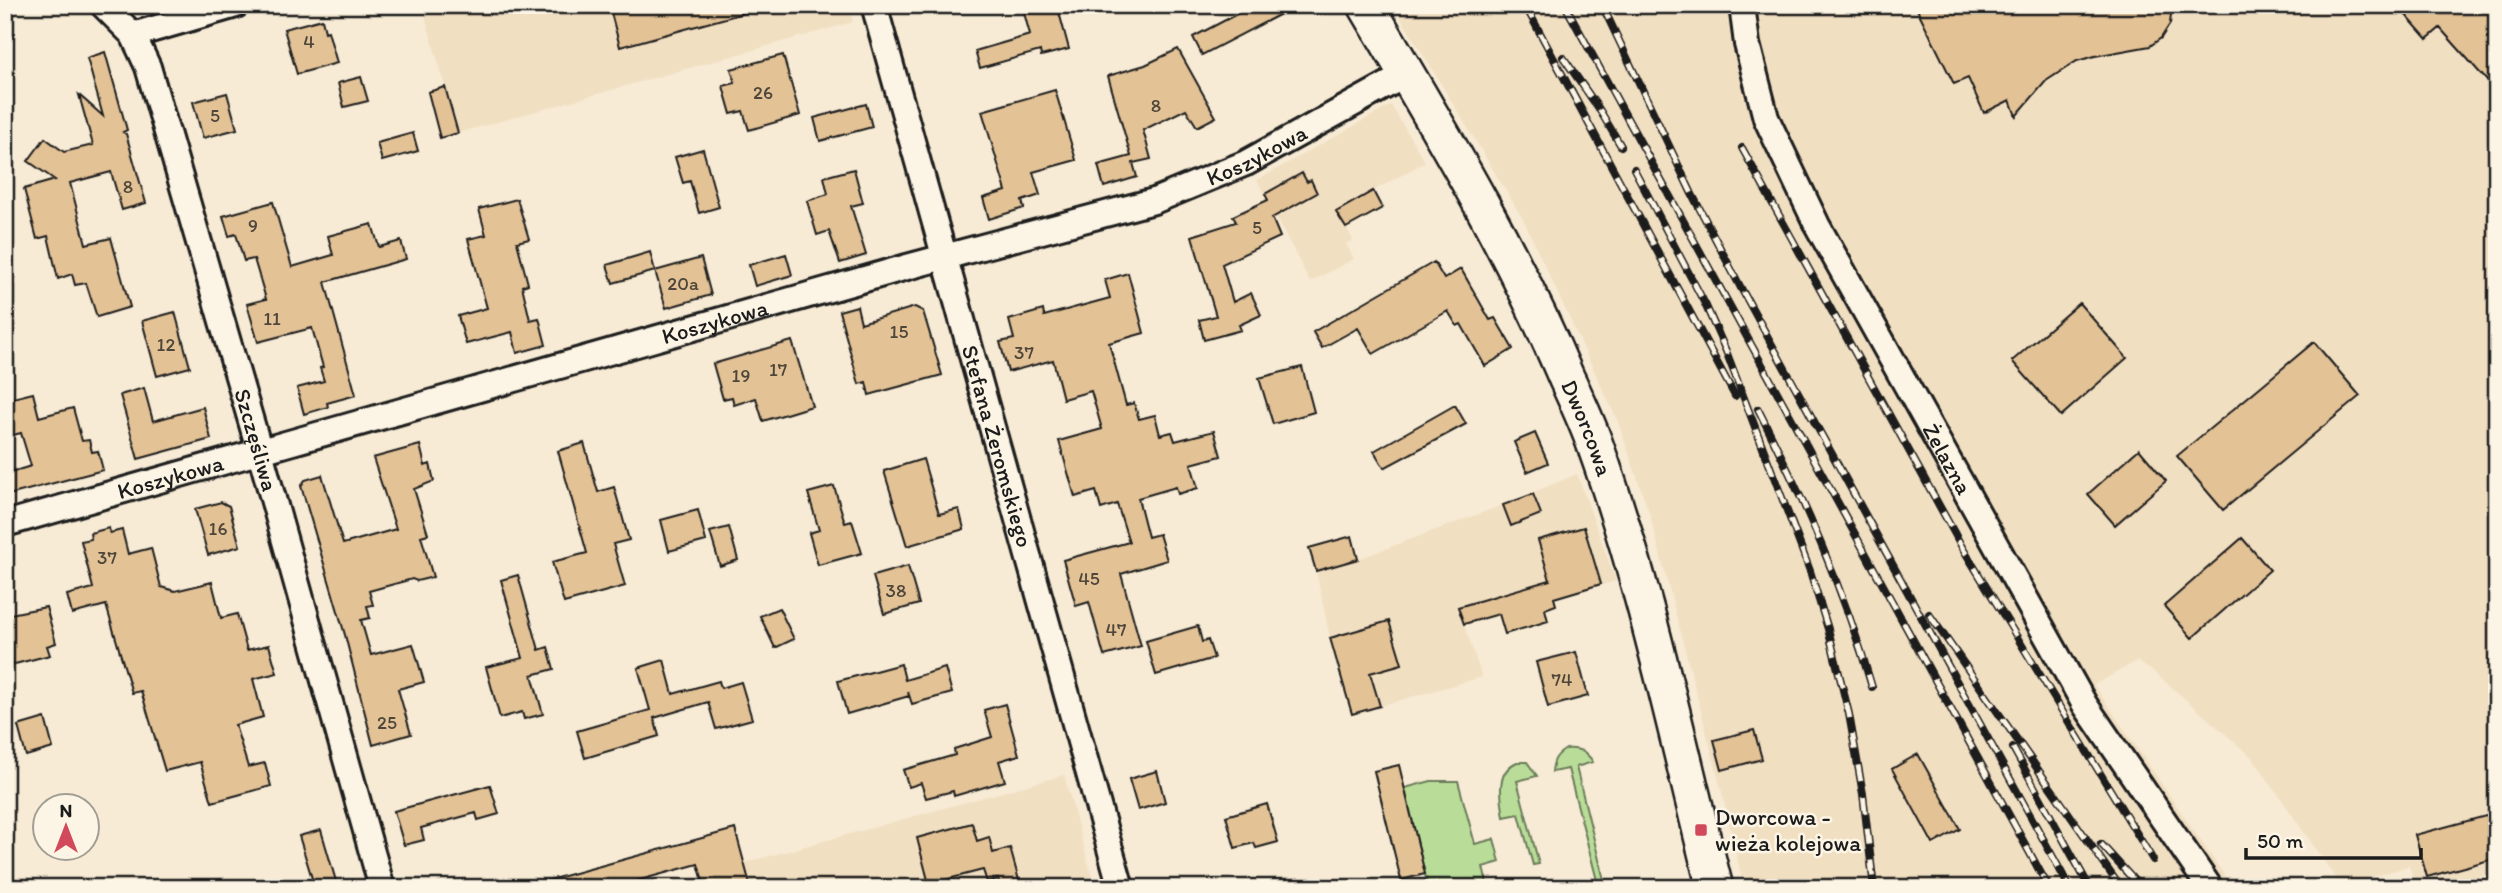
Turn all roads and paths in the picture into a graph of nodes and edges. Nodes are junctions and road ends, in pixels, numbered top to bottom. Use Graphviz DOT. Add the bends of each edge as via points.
graph roads {
  1 [pos="103,5"];
  2 [pos="236,5"];
  3 [pos="874,5"];
  4 [pos="1366,5"];
  5 [pos="1742,5"];
  6 [pos="133,35"];
  7 [pos="1407,74"];
  8 [pos="945,256"];
  9 [pos="260,452"];
  10 [pos="5,524"];
  11 [pos="382,888"];
  12 [pos="1121,888"];
  13 [pos="1715,888"];
  14 [pos="2210,888"];
  1 -- 6 [label="street, Szczęśliwa"];
  2 -- 6 [label="street"];
  3 -- 8 [label="street, Stefana Żeromskiego"];
  4 -- 7 [label="street, Dworcowa"];
  5 -- 14 [label="street, Żelazna" via="1766,118 1817,225 2085,705"];
  6 -- 9 [label="street, Szczęśliwa" via="148,67"];
  7 -- 8 [label="street, Koszykowa" via="1246,163 1154,201"];
  7 -- 13 [label="street, Dworcowa" via="1523,280 1594,442 1653,632"];
  8 -- 9 [label="street, Koszykowa"];
  8 -- 12 [label="street, Stefana Żeromskiego"];
  9 -- 10 [label="street, Koszykowa"];
  9 -- 11 [label="street, Szczęśliwa"];
}
